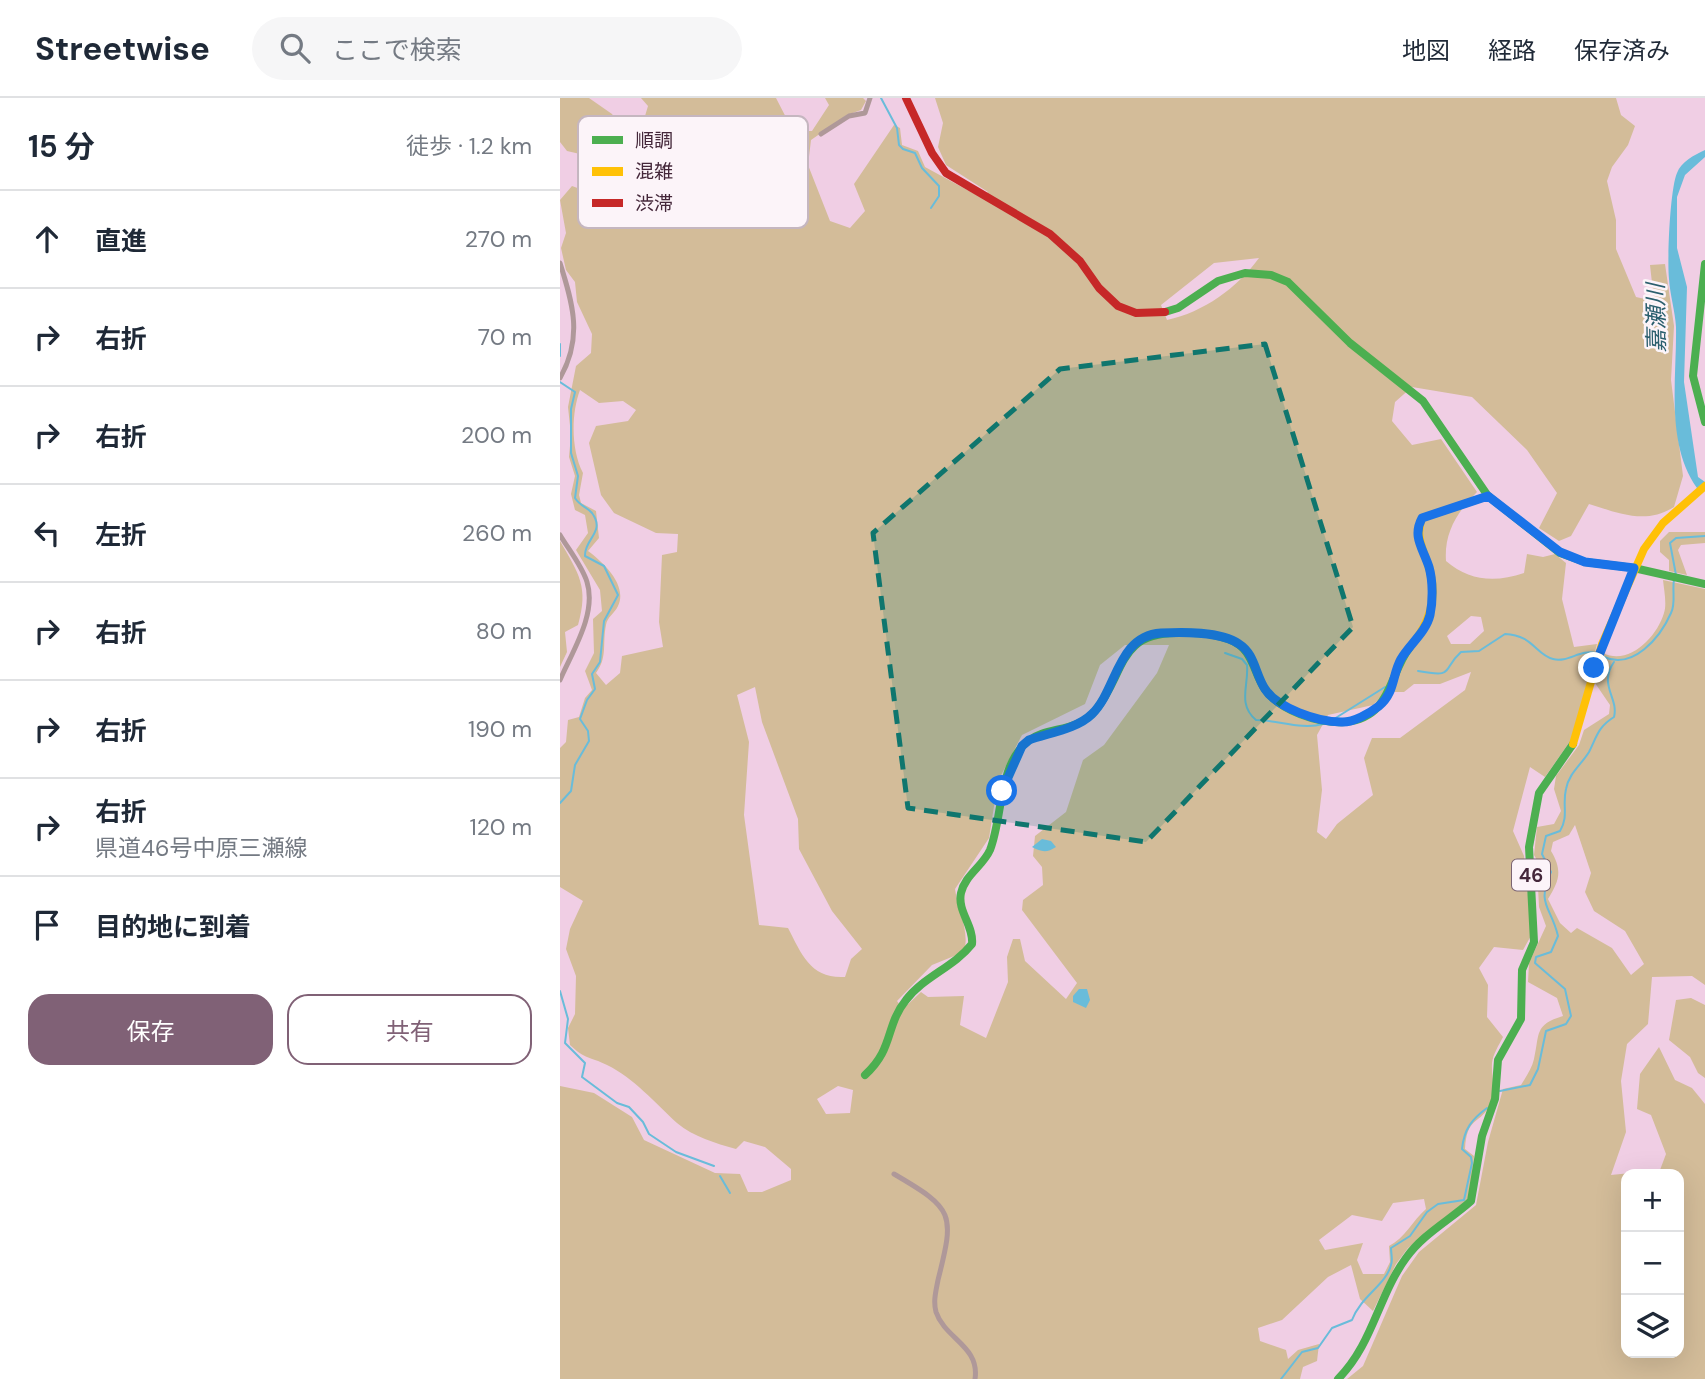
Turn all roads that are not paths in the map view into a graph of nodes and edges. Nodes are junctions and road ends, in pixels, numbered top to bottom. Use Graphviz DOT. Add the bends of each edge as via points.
graph roads {
  1 [pos="906,98"];
  2 [pos="869,99"];
  3 [pos="821,134"];
  4 [pos="560,263"];
  5 [pos="1705,264"];
  6 [pos="561,272"];
  7 [pos="560,378"];
  8 [pos="1705,422"];
  9 [pos="1703,489"];
  10 [pos="1488,496"];
  11 [pos="560,535"];
  12 [pos="1634,568"];
  13 [pos="1705,584"];
  14 [pos="560,680"];
  15 [pos="864,1075"];
  16 [pos="894,1174"];
  17 [pos="975,1379"];
  18 [pos="1338,1379"];
  1 -- 10 [label="street" via="946,173 1050,234 1080,261 1109,299 1129,311 1149,314 1178,308 1232,275 1257,273 1288,282 1350,343 1423,401"];
  2 -- 3 [label="street" via="865,113 849,116"];
  4 -- 6 [label="street"];
  5 -- 8 [label="street" via="1693,376"];
  6 -- 7 [label="street" via="576,325 569,363"];
  9 -- 12 [label="street" via="1656,532"];
  10 -- 12 [label="street" via="1560,552 1585,562"];
  10 -- 15 [label="street" via="1422,518 1417,537 1432,581 1430,615 1400,661 1391,692 1361,717 1343,723 1277,702 1240,644 1208,635 1160,633 1148,636 1124,655 1107,697 1091,716 1022,746 1002,791 991,847 963,885 960,899 973,933 972,946 909,996 899,1009 889,1049"];
  11 -- 14 [label="street" via="584,575 589,596 586,618"];
  12 -- 13 [label="street"];
  12 -- 18 [label="street, 46" via="1602,644 1575,742 1537,802 1530,847 1536,932 1522,970 1521,1019 1498,1060 1471,1201 1406,1257 1360,1356"];
  16 -- 17 [label="street" via="934,1198 949,1223 934,1298 936,1311 942,1325 974,1359"];
}
